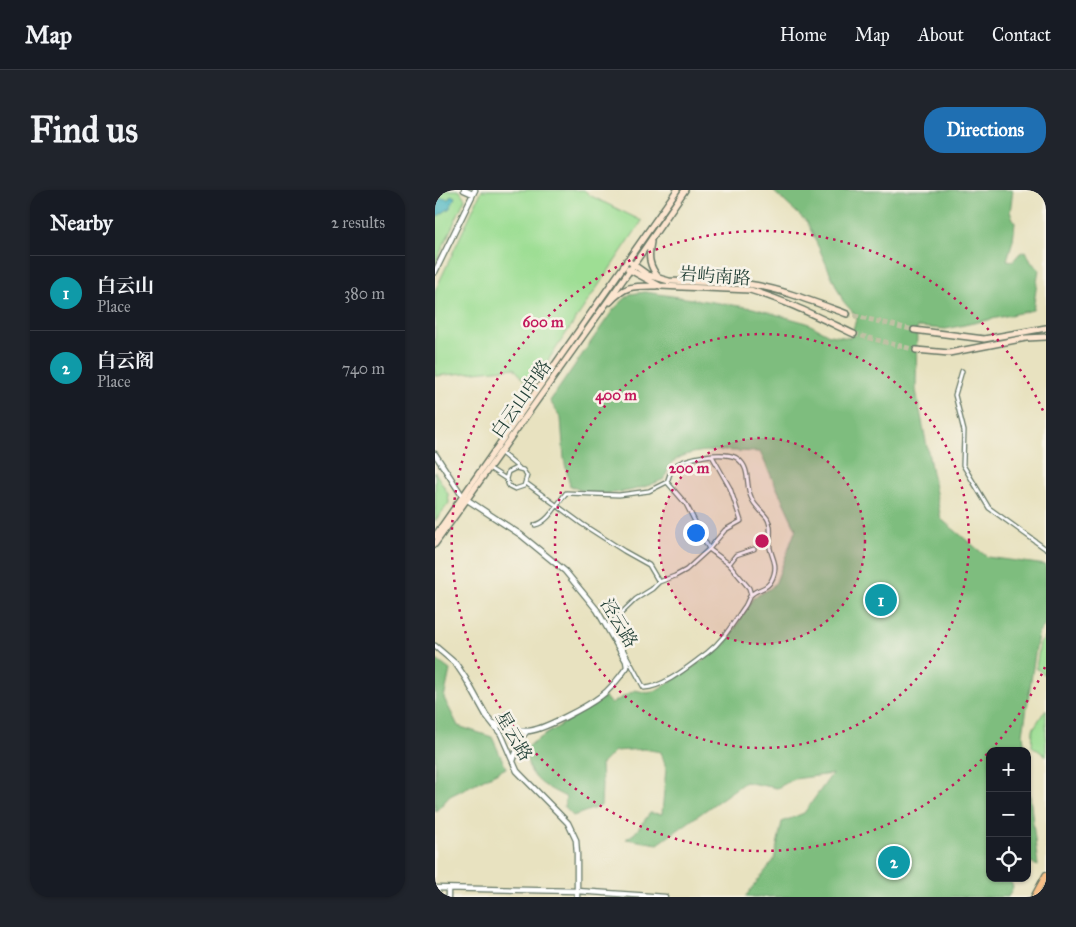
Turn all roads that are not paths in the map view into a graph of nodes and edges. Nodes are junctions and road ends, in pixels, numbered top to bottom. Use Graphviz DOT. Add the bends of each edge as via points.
graph roads {
  1 [pos="464,190"];
  2 [pos="677,190"];
  3 [pos="685,190"];
  4 [pos="474,192"];
  5 [pos="651,238"];
  6 [pos="627,260"];
  7 [pos="624,266"];
  8 [pos="632,267"];
  9 [pos="435,272"];
  10 [pos="660,278"];
  11 [pos="660,286"];
  12 [pos="847,314"];
  13 [pos="593,321"];
  14 [pos="1046,328"];
  15 [pos="914,330"];
  16 [pos="854,334"];
  17 [pos="1046,337"];
  18 [pos="916,350"];
  19 [pos="962,370"];
  20 [pos="500,452"];
  21 [pos="435,454"];
  22 [pos="712,455"];
  23 [pos="489,468"];
  24 [pos="520,468"];
  25 [pos="506,479"];
  26 [pos="667,482"];
  27 [pos="526,483"];
  28 [pos="465,499"];
  29 [pos="557,504"];
  30 [pos="535,525"];
  31 [pos="436,534"];
  32 [pos="435,544"];
  33 [pos="709,549"];
  34 [pos="754,549"];
  35 [pos="1046,549"];
  36 [pos="729,564"];
  37 [pos="659,582"];
  38 [pos="751,595"];
  39 [pos="609,626"];
  40 [pos="435,646"];
  41 [pos="493,723"];
  42 [pos="527,731"];
  43 [pos="513,761"];
  44 [pos="1046,875"];
  45 [pos="435,888"];
  46 [pos="448,889"];
  47 [pos="577,891"];
  48 [pos="1046,891"];
  49 [pos="448,897"];
  50 [pos="577,897"];
  51 [pos="665,897"];
  52 [pos="1034,897"];
  53 [pos="1042,897"];
  1 -- 4 [label="street"];
  2 -- 6 [label="main road, 白云山中路"];
  3 -- 5 [label="main road, 白云山中路"];
  4 -- 9 [label="street"];
  5 -- 8 [label="main road, 白云山中路"];
  5 -- 10 [label="main road" via="649,260"];
  6 -- 7 [label="main road, 白云山中路"];
  6 -- 8 [label="main road"];
  7 -- 8 [label="main road"];
  7 -- 28 [label="main road, 白云山中路"];
  8 -- 10 [label="main road, 岩屿南路"];
  8 -- 11 [label="main road, 岩屿南路"];
  8 -- 13 [label="main road, 白云山中路"];
  10 -- 12 [label="main road, 岩屿南路" via="761,286"];
  11 -- 13 [label="main road" via="627,288 617,294"];
  11 -- 16 [label="main road, 岩屿南路" via="750,290 787,302"];
  13 -- 20 [label="main road, 白云山中路"];
  14 -- 15 [label="main road" via="984,339"];
  17 -- 18 [label="main road" via="949,353"];
  19 -- 35 [label="street" via="955,395 964,431 963,465 989,508"];
  20 -- 23 [label="main road, 白云山中路"];
  20 -- 24 [label="street"];
  21 -- 28 [label="street"];
  22 -- 26 [label="street" via="681,462 673,468"];
  22 -- 33 [label="street" via="730,488 741,520 725,530"];
  22 -- 38 [label="street" via="731,455 739,459 748,475 751,498 768,520 770,549 776,564 774,574 764,589"];
  23 -- 25 [label="street"];
  23 -- 28 [label="main road, 白云山中路"];
  24 -- 25 [label="street" via="510,470"];
  24 -- 27 [label="street" via="525,472"];
  25 -- 27 [label="street" via="515,489"];
  26 -- 29 [label="street" via="649,491 619,495 566,493"];
  26 -- 33 [label="street" via="686,504"];
  27 -- 29 [label="street"];
  28 -- 31 [label="main road, 白云山中路"];
  28 -- 32 [label="main road, 白云山中路"];
  28 -- 39 [label="street, 泾云路" via="521,534 565,571"];
  29 -- 30 [label="street" via="548,518"];
  29 -- 37 [label="street" via="649,565"];
  33 -- 36 [label="street"];
  33 -- 37 [label="street" via="681,573"];
  34 -- 36 [label="street" via="736,555"];
  36 -- 38 [label="street"];
  37 -- 39 [label="street"];
  38 -- 39 [label="street" via="724,638 667,681 653,687 644,688"];
  39 -- 42 [label="street, 泾云路" via="626,660 627,667 619,678 591,703"];
  40 -- 41 [label="street, 星云路" via="456,664"];
  41 -- 42 [label="street, 泾云路"];
  41 -- 43 [label="street, 星云路"];
  42 -- 43 [label="street"];
  43 -- 47 [label="street, 星云路" via="517,771 568,823 576,840"];
  44 -- 52 [label="main road"];
  45 -- 46 [label="street"];
  46 -- 47 [label="street"];
  46 -- 49 [label="street"];
  47 -- 50 [label="street, 星云路"];
  47 -- 51 [label="street"];
  48 -- 53 [label="main road"];
}
